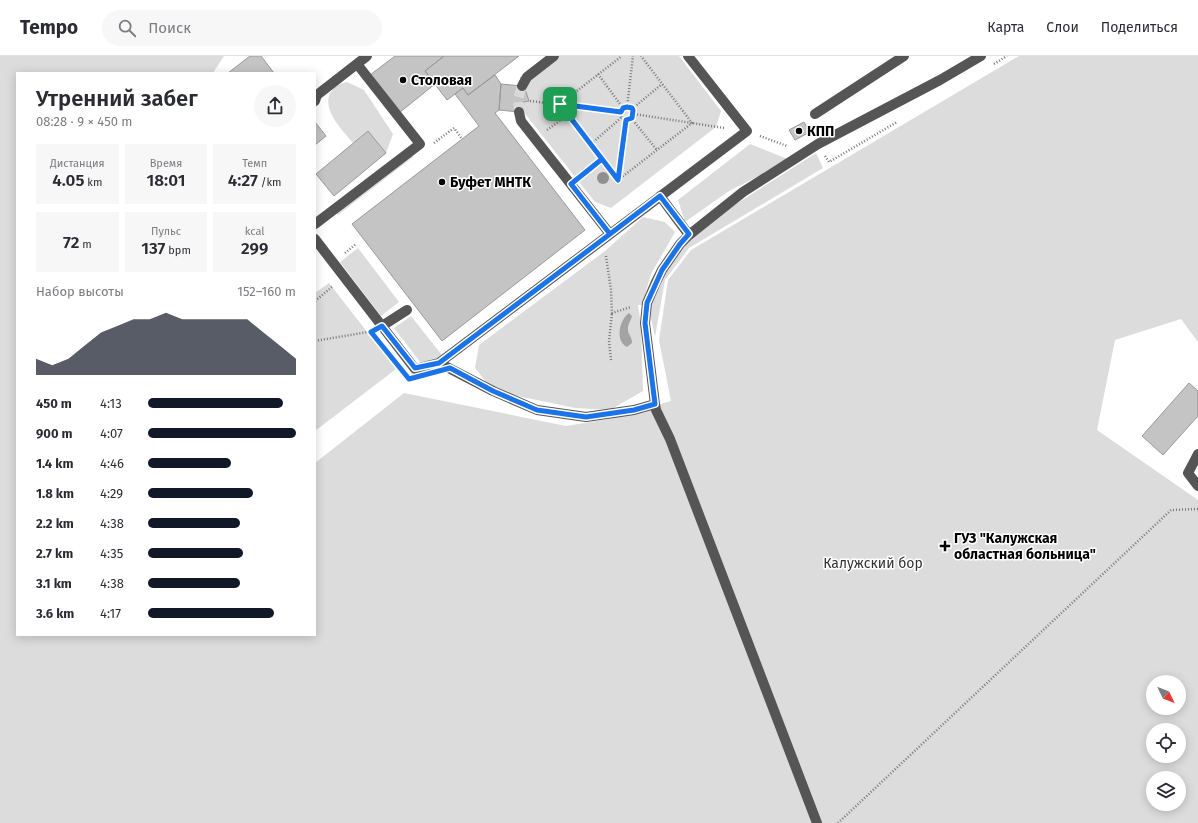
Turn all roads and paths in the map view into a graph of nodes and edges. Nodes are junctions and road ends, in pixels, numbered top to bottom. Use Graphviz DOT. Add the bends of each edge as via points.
graph roads {
  1 [pos="367,56"];
  2 [pos="554,56"];
  3 [pos="622,56"];
  4 [pos="633,56"];
  5 [pos="641,56"];
  6 [pos="688,56"];
  7 [pos="904,56"];
  8 [pos="981,56"];
  9 [pos="357,64"];
  10 [pos="598,74"];
  11 [pos="662,84"];
  12 [pos="522,86"];
  13 [pos="316,98"];
  14 [pos="529,101"];
  15 [pos="560,104"];
  16 [pos="627,107"];
  17 [pos="623,108"];
  18 [pos="632,109"];
  19 [pos="519,112"];
  20 [pos="621,112"];
  21 [pos="815,114"];
  22 [pos="568,115"];
  23 [pos="622,117"];
  24 [pos="631,118"];
  25 [pos="626,120"];
  26 [pos="535,139"];
  27 [pos="590,144"];
  28 [pos="657,150"];
  29 [pos="602,159"];
  30 [pos="618,180"];
  31 [pos="571,184"];
  32 [pos="660,196"];
  33 [pos="316,223"];
  34 [pos="610,234"];
  35 [pos="689,234"];
  36 [pos="316,240"];
  37 [pos="352,288"];
  38 [pos="316,300"];
  39 [pos="638,305"];
  40 [pos="407,310"];
  41 [pos="612,313"];
  42 [pos="367,326"];
  43 [pos="382,326"];
  44 [pos="316,341"];
  45 [pos="611,360"];
  46 [pos="439,363"];
  47 [pos="655,404"];
  48 [pos="1198,454"];
  49 [pos="1198,486"];
  50 [pos="1198,509"];
  51 [pos="817,823"];
  52 [pos="838,823"];
  1 -- 9 [label="street"];
  2 -- 12 [label="street" via="527,77"];
  3 -- 10 [label="path"];
  4 -- 16 [label="path"];
  5 -- 11 [label="path"];
  6 -- 32 [label="street" via="746,131"];
  7 -- 21 [label="street"];
  8 -- 35 [label="street" via="818,144 743,192"];
  9 -- 13 [label="street"];
  9 -- 33 [label="street" via="420,144"];
  10 -- 15 [label="path"];
  10 -- 17 [label="path"];
  11 -- 18 [label="path"];
  11 -- 28 [label="path" via="692,123"];
  14 -- 15 [label="path"];
  15 -- 20 [label="path"];
  15 -- 22 [label="path"];
  16 -- 17 [label="path"];
  16 -- 18 [label="path"];
  17 -- 20 [label="path"];
  18 -- 24 [label="path" via="634,113"];
  19 -- 26 [label="street" via="521,121"];
  20 -- 23 [label="path"];
  22 -- 26 [label="path"];
  22 -- 27 [label="path"];
  23 -- 25 [label="path"];
  23 -- 27 [label="path"];
  24 -- 25 [label="path"];
  24 -- 28 [label="path"];
  25 -- 30 [label="path"];
  26 -- 31 [label="street"];
  27 -- 29 [label="path"];
  28 -- 30 [label="path"];
  29 -- 30 [label="path"];
  29 -- 31 [label="path"];
  31 -- 34 [label="street"];
  32 -- 34 [label="street"];
  32 -- 35 [label="street"];
  34 -- 41 [label="path" via="605,251"];
  34 -- 46 [label="street"];
  35 -- 47 [label="street" via="662,270 647,303 645,323"];
  36 -- 37 [label="street"];
  37 -- 38 [label="path" via="334,285"];
  37 -- 43 [label="street"];
  39 -- 41 [label="path"];
  40 -- 43 [label="street"];
  41 -- 45 [label="path" via="609,341"];
  42 -- 44 [label="path" via="371,332"];
  43 -- 46 [label="street" via="415,368"];
  46 -- 47 [label="street" via="537,410 586,417 634,410"];
  47 -- 51 [label="street"];
  48 -- 49 [label="street" via="1188,473"];
  50 -- 52 [label="path" via="1171,510"];
}
